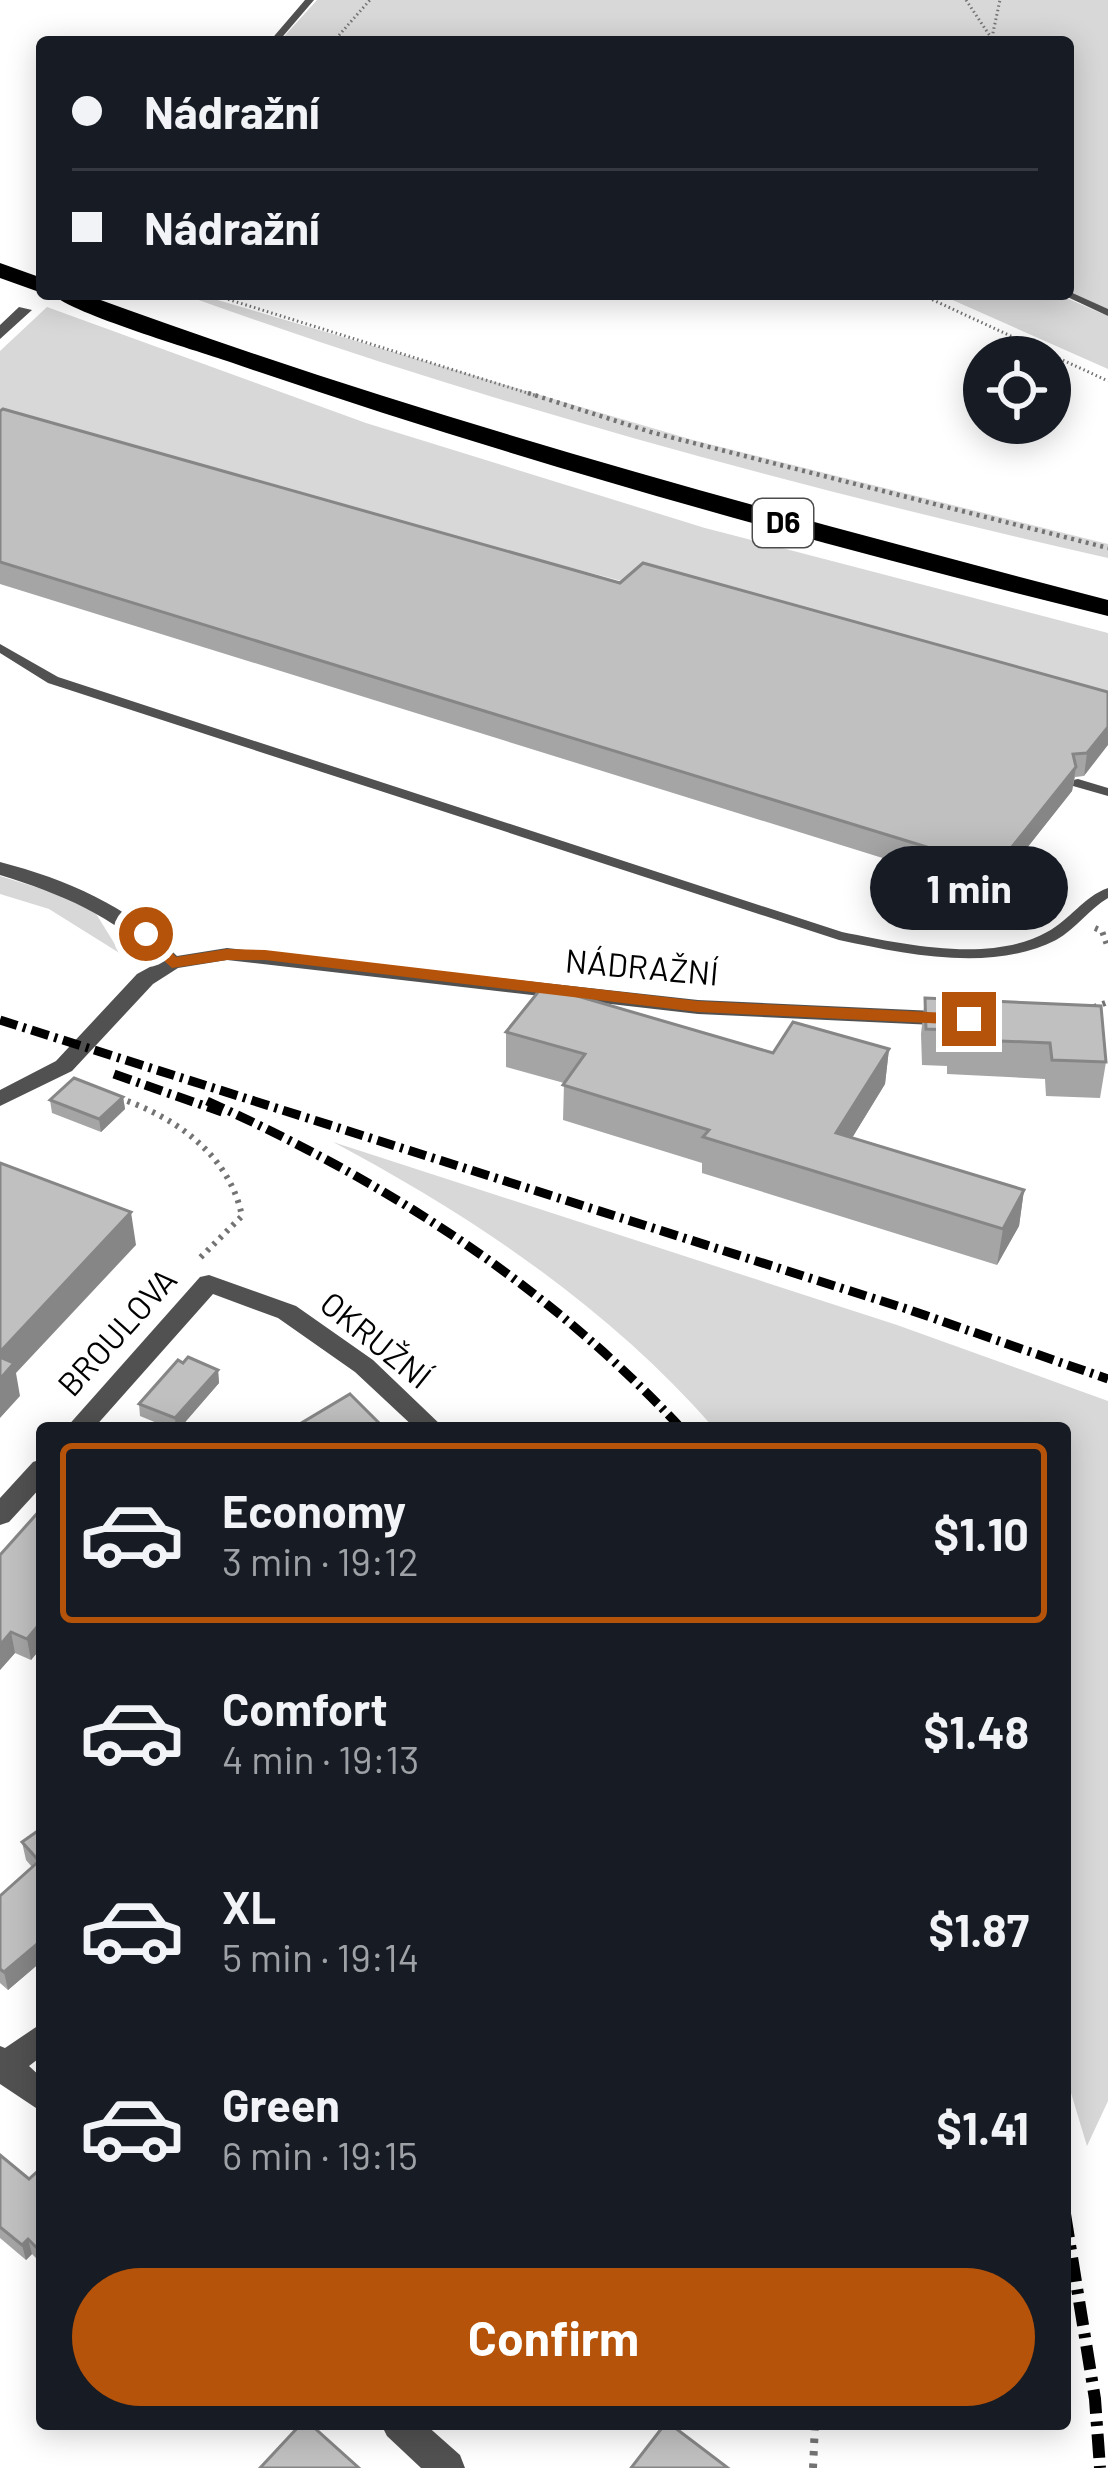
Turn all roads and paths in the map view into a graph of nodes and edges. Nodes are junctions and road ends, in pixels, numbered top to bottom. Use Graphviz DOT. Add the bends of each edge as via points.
graph roads {
  1 [pos="310,0"];
  2 [pos="370,0"];
  3 [pos="966,0"];
  4 [pos="1000,0"];
  5 [pos="278,36"];
  6 [pos="337,36"];
  7 [pos="988,36"];
  8 [pos="991,36"];
  9 [pos="0,248"];
  10 [pos="36,262"];
  11 [pos="0,270"];
  12 [pos="36,284"];
  13 [pos="1074,298"];
  14 [pos="80,300"];
  15 [pos="142,300"];
  16 [pos="230,300"];
  17 [pos="933,300"];
  18 [pos="25,310"];
  19 [pos="1108,313"];
  20 [pos="0,334"];
  21 [pos="1108,381"];
  22 [pos="1108,548"];
  23 [pos="1108,583"];
  24 [pos="1108,608"];
  25 [pos="0,648"];
  26 [pos="1078,783"];
  27 [pos="1108,792"];
  28 [pos="0,868"];
  29 [pos="1108,892"];
  30 [pos="996,893"];
  31 [pos="1058,914"];
  32 [pos="1085,924"];
  33 [pos="1108,948"];
  34 [pos="172,963"];
  35 [pos="1108,1001"];
  36 [pos="1088,1010"];
  37 [pos="989,1019"];
  38 [pos="100,1090"];
  39 [pos="0,1099"];
  40 [pos="209,1283"];
  41 [pos="84,1422"];
  42 [pos="425,1422"];
  43 [pos="36,1476"];
  44 [pos="0,1515"];
  45 [pos="36,2041"];
  46 [pos="2,2065"];
  47 [pos="36,2093"];
  48 [pos="406,2430"];
  49 [pos="815,2430"];
  50 [pos="448,2468"];
  51 [pos="813,2468"];
  1 -- 5 [label="lane"];
  2 -- 6 [label="path"];
  3 -- 7 [label="path"];
  4 -- 8 [label="path"];
  9 -- 10 [label="highway"];
  11 -- 12 [label="highway"];
  13 -- 19 [label="lane"];
  14 -- 24 [label="highway, D6" via="459,430"];
  15 -- 23 [label="highway, D6" via="484,415"];
  16 -- 22 [label="path" via="654,434"];
  17 -- 21 [label="path"];
  18 -- 20 [label="street"];
  25 -- 29 [label="lane" via="53,680 839,936 927,950 1008,950 1054,936"];
  26 -- 27 [label="lane"];
  28 -- 34 [label="street" via="95,898"];
  30 -- 31 [label="path"];
  32 -- 33 [label="path" via="1102,931"];
  34 -- 37 [label="street, NÁDRAŽNÍ" via="265,955 698,1007"];
  34 -- 39 [label="street" via="146,979 64,1066"];
  35 -- 36 [label="path"];
  38 -- 40 [label="path" via="179,1127 212,1157 241,1204 242,1216 194,1268"];
  40 -- 41 [label="street, BROULOVA"];
  40 -- 42 [label="street, OKRUŽNÍ" via="286,1312 364,1366"];
  43 -- 44 [label="street"];
  45 -- 46 [label="street"];
  46 -- 47 [label="street"];
  48 -- 50 [label="street"];
  49 -- 51 [label="path"];
}
